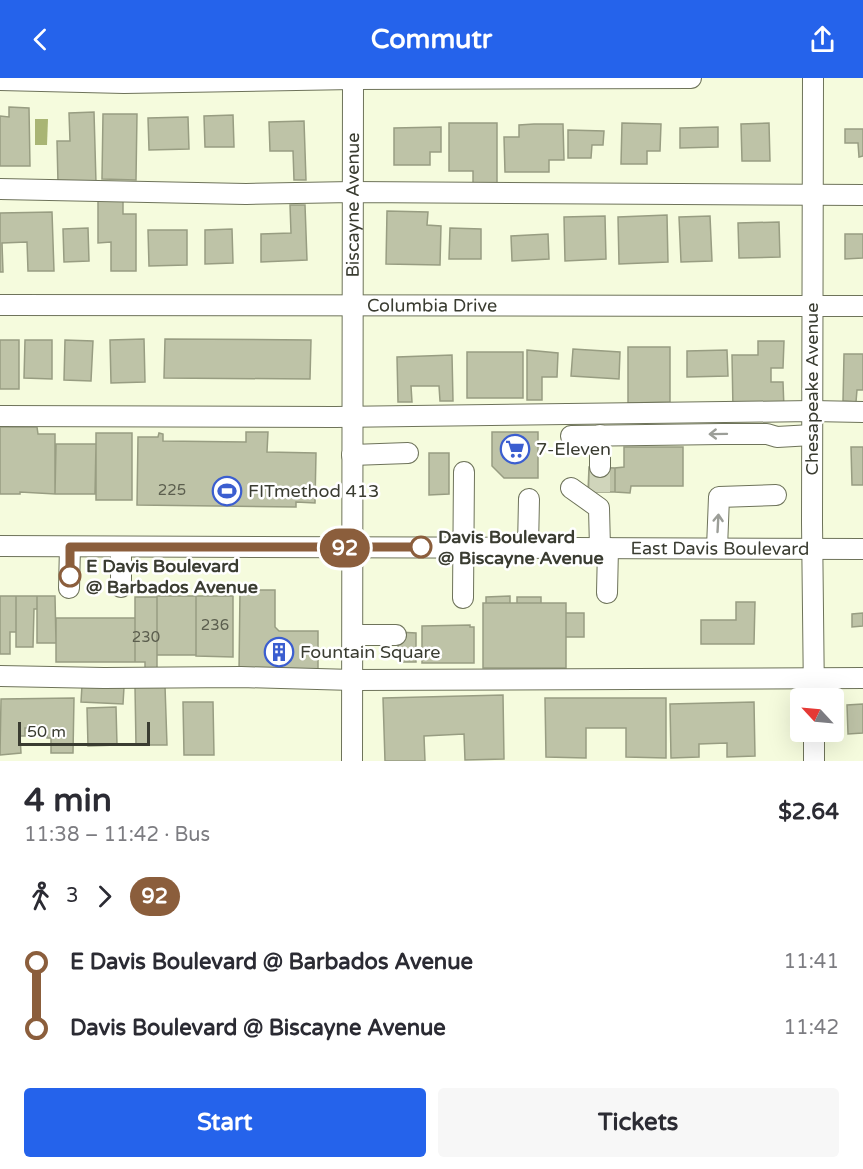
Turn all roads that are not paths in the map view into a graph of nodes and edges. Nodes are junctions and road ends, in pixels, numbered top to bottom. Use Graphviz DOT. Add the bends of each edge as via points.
graph roads {
  1 [pos="691,78"];
  2 [pos="813,78"];
  3 [pos="353,79"];
  4 [pos="0,80"];
  5 [pos="0,189"];
  6 [pos="352,192"];
  7 [pos="813,194"];
  8 [pos="863,195"];
  9 [pos="0,304"];
  10 [pos="352,305"];
  11 [pos="812,306"];
  12 [pos="863,306"];
  13 [pos="812,411"];
  14 [pos="863,412"];
  15 [pos="0,416"];
  16 [pos="352,417"];
  17 [pos="600,435"];
  18 [pos="812,435"];
  19 [pos="571,436"];
  20 [pos="408,453"];
  21 [pos="352,455"];
  22 [pos="600,467"];
  23 [pos="464,472"];
  24 [pos="571,488"];
  25 [pos="776,495"];
  26 [pos="529,499"];
  27 [pos="0,546"];
  28 [pos="70,547"];
  29 [pos="121,547"];
  30 [pos="464,547"];
  31 [pos="352,548"];
  32 [pos="528,548"];
  33 [pos="604,548"];
  34 [pos="717,548"];
  35 [pos="812,549"];
  36 [pos="863,549"];
  37 [pos="121,587"];
  38 [pos="69,588"];
  39 [pos="607,593"];
  40 [pos="463,598"];
  41 [pos="353,635"];
  42 [pos="396,635"];
  43 [pos="0,676"];
  44 [pos="814,678"];
  45 [pos="863,678"];
  46 [pos="353,680"];
  47 [pos="814,688"];
  48 [pos="814,742"];
  49 [pos="352,761"];
  50 [pos="814,761"];
  1 -- 3 [label="street"];
  2 -- 7 [label="street, Chesapeake Avenue"];
  3 -- 4 [label="street" via="124,83"];
  3 -- 6 [label="street, Biscayne Avenue"];
  5 -- 6 [label="street"];
  6 -- 7 [label="street"];
  6 -- 10 [label="street, Biscayne Avenue"];
  7 -- 8 [label="street"];
  7 -- 11 [label="street, Chesapeake Avenue"];
  9 -- 10 [label="street, Columbia Drive"];
  10 -- 11 [label="street, Columbia Drive"];
  10 -- 16 [label="street, Biscayne Avenue"];
  11 -- 12 [label="street, Columbia Drive"];
  11 -- 13 [label="street, Chesapeake Avenue"];
  13 -- 14 [label="street"];
  13 -- 16 [label="street"];
  13 -- 18 [label="street, Chesapeake Avenue"];
  15 -- 16 [label="street"];
  16 -- 21 [label="street, Biscayne Avenue"];
  18 -- 17 [label="street, one-way"];
  17 -- 19 [label="street"];
  17 -- 22 [label="street"];
  18 -- 35 [label="street, Chesapeake Avenue"];
  20 -- 21 [label="street"];
  21 -- 31 [label="street, Biscayne Avenue"];
  23 -- 30 [label="street"];
  24 -- 33 [label="street" via="599,500"];
  34 -- 25 [label="street, one-way" via="719,497"];
  26 -- 32 [label="street"];
  27 -- 28 [label="street, East Davis Boulevard"];
  28 -- 29 [label="street, East Davis Boulevard"];
  28 -- 38 [label="street"];
  29 -- 31 [label="street, East Davis Boulevard"];
  29 -- 37 [label="street"];
  30 -- 31 [label="street, East Davis Boulevard"];
  30 -- 32 [label="street, East Davis Boulevard"];
  30 -- 40 [label="street"];
  31 -- 41 [label="street, Biscayne Avenue"];
  32 -- 33 [label="street, East Davis Boulevard"];
  33 -- 34 [label="street, East Davis Boulevard"];
  33 -- 39 [label="street"];
  34 -- 35 [label="street, East Davis Boulevard"];
  35 -- 36 [label="street, East Davis Boulevard"];
  35 -- 44 [label="street, Chesapeake Avenue"];
  41 -- 42 [label="street"];
  41 -- 46 [label="street, Biscayne Avenue"];
  43 -- 46 [label="street"];
  44 -- 45 [label="street"];
  44 -- 46 [label="street"];
  44 -- 47 [label="street, Chesapeake Avenue"];
  46 -- 49 [label="street, Biscayne Avenue"];
  48 -- 50 [label="street"];
}
